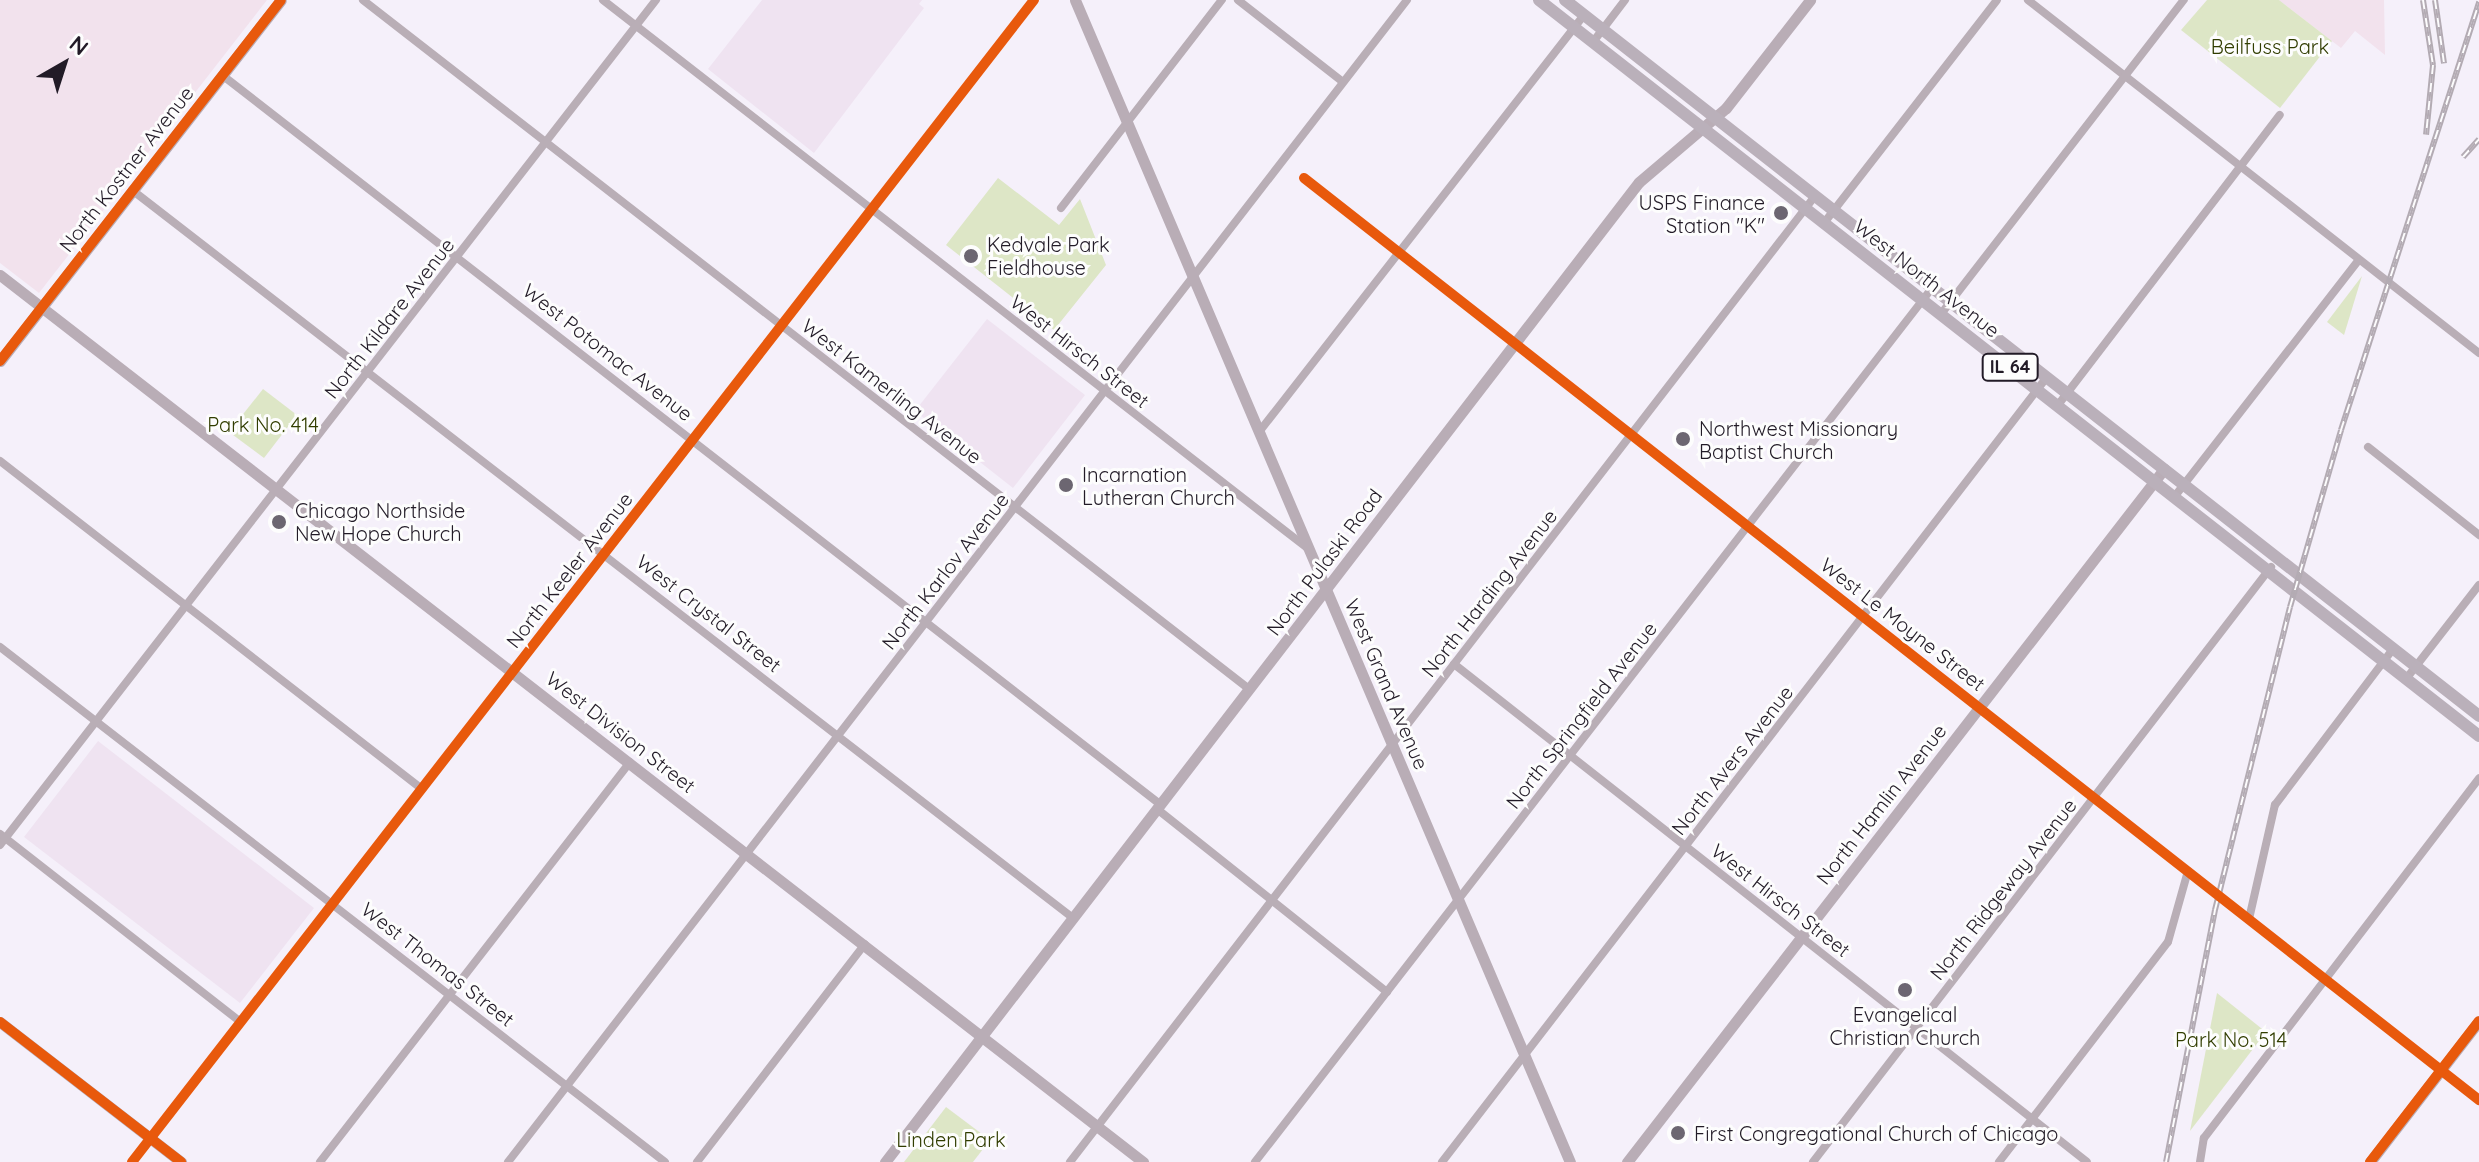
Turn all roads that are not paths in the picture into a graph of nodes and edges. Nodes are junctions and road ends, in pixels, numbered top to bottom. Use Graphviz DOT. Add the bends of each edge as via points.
graph roads {
  1 [pos="281,0"];
  2 [pos="363,0"];
  3 [pos="603,0"];
  4 [pos="656,0"];
  5 [pos="1034,0"];
  6 [pos="1075,0"];
  7 [pos="1222,0"];
  8 [pos="1238,0"];
  9 [pos="1407,0"];
  10 [pos="1539,0"];
  11 [pos="1565,0"];
  12 [pos="1625,0"];
  13 [pos="1810,0"];
  14 [pos="1997,0"];
  15 [pos="2028,0"];
  16 [pos="2184,0"];
  17 [pos="1584,15"];
  18 [pos="636,26"];
  19 [pos="1574,27"];
  20 [pos="1602,30"];
  21 [pos="1593,42"];
  22 [pos="222,75"];
  23 [pos="2125,76"];
  24 [pos="1343,82"];
  25 [pos="2280,115"];
  26 [pos="1715,119"];
  27 [pos="1127,122"];
  28 [pos="1704,129"];
  29 [pos="546,142"];
  30 [pos="2241,167"];
  31 [pos="1304,178"];
  32 [pos="132,190"];
  33 [pos="1815,196"];
  34 [pos="1061,208"];
  35 [pos="872,209"];
  36 [pos="1806,209"];
  37 [pos="1834,211"];
  38 [pos="1824,223"];
  39 [pos="1399,253"];
  40 [pos="456,257"];
  41 [pos="2359,260"];
  42 [pos="0,275"];
  43 [pos="1193,276"];
  44 [pos="1932,288"];
  45 [pos="1923,300"];
  46 [pos="1951,302"];
  47 [pos="42,307"];
  48 [pos="1941,314"];
  49 [pos="782,326"];
  50 [pos="1516,342"];
  51 [pos="2477,349"];
  52 [pos="0,361"];
  53 [pos="367,373"];
  54 [pos="2047,377"];
  55 [pos="2038,389"];
  56 [pos="1105,390"];
  57 [pos="2067,393"];
  58 [pos="2058,405"];
  59 [pos="1259,432"];
  60 [pos="1632,434"];
  61 [pos="693,441"];
  62 [pos="2368,447"];
  63 [pos="0,461"];
  64 [pos="2164,469"];
  65 [pos="2155,481"];
  66 [pos="2184,485"];
  67 [pos="277,489"];
  68 [pos="2175,496"];
  69 [pos="1015,507"];
  70 [pos="1748,525"];
  71 [pos="2479,535"];
  72 [pos="1310,550"];
  73 [pos="604,555"];
  74 [pos="2273,564"];
  75 [pos="2479,585"];
  76 [pos="1326,588"];
  77 [pos="186,605"];
  78 [pos="1863,616"];
  79 [pos="926,622"];
  80 [pos="0,647"];
  81 [pos="2393,649"];
  82 [pos="2384,661"];
  83 [pos="1454,664"];
  84 [pos="2416,667"];
  85 [pos="513,671"];
  86 [pos="2406,679"];
  87 [pos="1249,689"];
  88 [pos="1980,707"];
  89 [pos="2479,716"];
  90 [pos="96,721"];
  91 [pos="838,736"];
  92 [pos="2479,736"];
  93 [pos="1393,744"];
  94 [pos="1570,755"];
  95 [pos="630,762"];
  96 [pos="2479,778"];
  97 [pos="422,789"];
  98 [pos="2094,797"];
  99 [pos="1159,807"];
  100 [pos="2,839"];
  101 [pos="1686,846"];
  102 [pos="747,853"];
  103 [pos="2188,871"];
  104 [pos="1459,899"];
  105 [pos="1272,900"];
  106 [pos="332,904"];
  107 [pos="1073,918"];
  108 [pos="2249,919"];
  109 [pos="1801,937"];
  110 [pos="866,944"];
  111 [pos="2325,979"];
  112 [pos="1387,992"];
  113 [pos="450,995"];
  114 [pos="2479,1021"];
  115 [pos="0,1022"];
  116 [pos="241,1022"];
  117 [pos="1916,1027"];
  118 [pos="983,1035"];
  119 [pos="1524,1056"];
  120 [pos="2441,1070"];
  121 [pos="567,1086"];
  122 [pos="2479,1100"];
  123 [pos="2032,1119"];
  124 [pos="1098,1126"];
  125 [pos="150,1138"];
  126 [pos="132,1162"];
  127 [pos="181,1162"];
  128 [pos="320,1162"];
  129 [pos="508,1162"];
  130 [pos="665,1162"];
  131 [pos="697,1162"];
  132 [pos="885,1162"];
  133 [pos="1070,1162"];
  134 [pos="1143,1162"];
  135 [pos="1255,1162"];
  136 [pos="1442,1162"];
  137 [pos="1570,1162"];
  138 [pos="1627,1162"];
  139 [pos="1813,1162"];
  140 [pos="1999,1162"];
  141 [pos="2087,1162"];
  142 [pos="2200,1162"];
  143 [pos="2370,1162"];
  1 -- 22 [label="main road, North Kostner Avenue"];
  2 -- 29 [label="street, West Kamerling Avenue"];
  3 -- 18 [label="street, West Hirsch Street"];
  4 -- 18 [label="street, North Kildare Avenue"];
  5 -- 35 [label="street, North Keeler Avenue"];
  6 -- 27 [label="main road, West Grand Avenue"];
  7 -- 27 [label="street"];
  8 -- 24 [label="street"];
  9 -- 24 [label="street, North Karlov Avenue"];
  10 -- 19 [label="main road, West North Avenue / IL 64"];
  11 -- 17 [label="main road, West North Avenue / IL 64"];
  12 -- 20 [label="street"];
  13 -- 26 [label="main road, North Pulaski Road"];
  14 -- 37 [label="street"];
  15 -- 23 [label="street"];
  16 -- 23 [label="street"];
  17 -- 19 [label="street"];
  17 -- 20 [label="main road, West North Avenue / IL 64"];
  18 -- 29 [label="street, North Kildare Avenue"];
  18 -- 35 [label="street, West Hirsch Street"];
  19 -- 21 [label="main road, West North Avenue / IL 64"];
  19 -- 39 [label="street"];
  20 -- 21 [label="street"];
  20 -- 26 [label="main road, West North Avenue / IL 64"];
  21 -- 28 [label="main road, West North Avenue / IL 64"];
  22 -- 32 [label="main road, North Kostner Avenue"];
  22 -- 40 [label="street, West Potomac Avenue"];
  23 -- 30 [label="street"];
  23 -- 46 [label="street"];
  24 -- 43 [label="street, North Karlov Avenue"];
  25 -- 30 [label="street"];
  26 -- 28 [label="main road, North Pulaski Road"];
  26 -- 33 [label="main road, West North Avenue / IL 64"];
  27 -- 34 [label="street"];
  27 -- 43 [label="main road, West Grand Avenue"];
  28 -- 36 [label="main road, West North Avenue / IL 64"];
  28 -- 50 [label="main road, North Pulaski Road" via="1639,182"];
  29 -- 40 [label="street, North Kildare Avenue"];
  29 -- 49 [label="street, West Kamerling Avenue"];
  30 -- 41 [label="street"];
  30 -- 57 [label="street"];
  31 -- 39 [label="street, West Le Moyne Street"];
  32 -- 47 [label="main road, North Kostner Avenue"];
  32 -- 53 [label="street, West Crystal Street"];
  33 -- 36 [label="street, North Harding Avenue"];
  33 -- 37 [label="main road, West North Avenue / IL 64"];
  35 -- 49 [label="street, North Keeler Avenue"];
  35 -- 56 [label="street, West Hirsch Street"];
  36 -- 38 [label="main road, West North Avenue / IL 64"];
  36 -- 60 [label="street, North Harding Avenue"];
  37 -- 38 [label="street"];
  37 -- 44 [label="main road, West North Avenue / IL 64"];
  38 -- 45 [label="main road, West North Avenue / IL 64"];
  39 -- 50 [label="street, West Le Moyne Street"];
  39 -- 59 [label="street"];
  40 -- 53 [label="street, North Kildare Avenue"];
  40 -- 61 [label="street, West Potomac Avenue"];
  41 -- 51 [label="street"];
  41 -- 66 [label="street"];
  42 -- 47 [label="main road, West Division Street"];
  43 -- 56 [label="street, North Karlov Avenue"];
  43 -- 59 [label="main road, West Grand Avenue"];
  44 -- 45 [label="street, North Springfield Avenue"];
  44 -- 46 [label="main road, West North Avenue / IL 64"];
  45 -- 48 [label="main road, West North Avenue / IL 64"];
  45 -- 70 [label="street, North Springfield Avenue"];
  46 -- 48 [label="street"];
  46 -- 54 [label="main road, West North Avenue / IL 64"];
  47 -- 52 [label="main road, North Kostner Avenue"];
  47 -- 67 [label="main road, West Division Street"];
  48 -- 55 [label="main road, West North Avenue / IL 64"];
  49 -- 61 [label="street, North Keeler Avenue"];
  49 -- 69 [label="street, West Kamerling Avenue"];
  50 -- 60 [label="street, West Le Moyne Street"];
  50 -- 76 [label="main road, North Pulaski Road"];
  53 -- 67 [label="street, North Kildare Avenue"];
  53 -- 73 [label="street, West Crystal Street"];
  54 -- 55 [label="street, North Avers Avenue"];
  54 -- 57 [label="main road, West North Avenue / IL 64"];
  55 -- 58 [label="main road, West North Avenue / IL 64"];
  55 -- 78 [label="street, North Avers Avenue"];
  56 -- 69 [label="street, North Karlov Avenue"];
  56 -- 72 [label="street, West Hirsch Street"];
  57 -- 58 [label="street"];
  57 -- 64 [label="main road, West North Avenue / IL 64"];
  58 -- 65 [label="main road, West North Avenue / IL 64"];
  59 -- 72 [label="main road, West Grand Avenue"];
  60 -- 70 [label="street, West Le Moyne Street"];
  60 -- 83 [label="street, North Harding Avenue"];
  61 -- 73 [label="street, North Keeler Avenue"];
  61 -- 79 [label="street, West Potomac Avenue"];
  62 -- 71 [label="street"];
  63 -- 77 [label="street"];
  64 -- 65 [label="main road, North Hamlin Avenue"];
  64 -- 66 [label="main road, West North Avenue / IL 64"];
  65 -- 68 [label="main road, West North Avenue / IL 64"];
  65 -- 88 [label="main road, North Hamlin Avenue"];
  66 -- 68 [label="street"];
  66 -- 74 [label="main road, West North Avenue / IL 64"];
  67 -- 77 [label="street, North Kildare Avenue"];
  67 -- 85 [label="main road, West Division Street"];
  68 -- 74 [label="main road, West North Avenue / IL 64"];
  69 -- 79 [label="street, North Karlov Avenue"];
  69 -- 87 [label="street, West Kamerling Avenue"];
  70 -- 78 [label="street, West Le Moyne Street"];
  70 -- 94 [label="street, North Springfield Avenue"];
  72 -- 76 [label="main road, West Grand Avenue"];
  73 -- 85 [label="street, North Keeler Avenue"];
  73 -- 91 [label="street, West Crystal Street"];
  74 -- 81 [label="main road, West North Avenue / IL 64"];
  74 -- 82 [label="main road, West North Avenue / IL 64"];
  74 -- 98 [label="street, North Ridgeway Avenue"];
  75 -- 84 [label="street"];
  76 -- 87 [label="main road, North Pulaski Road"];
  76 -- 93 [label="main road, West Grand Avenue"];
  77 -- 90 [label="street, North Kildare Avenue"];
  77 -- 97 [label="street"];
  78 -- 88 [label="street, West Le Moyne Street"];
  78 -- 101 [label="street, North Avers Avenue"];
  79 -- 91 [label="street, North Karlov Avenue"];
  79 -- 99 [label="street, West Potomac Avenue"];
  80 -- 90 [label="street, West Thomas Street"];
  81 -- 82 [label="street"];
  81 -- 84 [label="main road, West North Avenue / IL 64"];
  82 -- 86 [label="main road, West North Avenue / IL 64"];
  82 -- 108 [label="street" via="2275,805"];
  83 -- 93 [label="street, North Harding Avenue"];
  83 -- 94 [label="street, West Hirsch Street"];
  84 -- 86 [label="street"];
  84 -- 89 [label="main road, West North Avenue / IL 64"];
  85 -- 95 [label="main road, West Division Street"];
  85 -- 97 [label="street, North Keeler Avenue"];
  86 -- 92 [label="main road, West North Avenue / IL 64"];
  87 -- 99 [label="main road, North Pulaski Road"];
  88 -- 98 [label="street, West Le Moyne Street"];
  88 -- 109 [label="main road, North Hamlin Avenue"];
  90 -- 100 [label="street, North Kildare Avenue"];
  90 -- 106 [label="street, West Thomas Street"];
  91 -- 102 [label="street, North Karlov Avenue"];
  91 -- 107 [label="street, West Crystal Street"];
  93 -- 104 [label="main road, West Grand Avenue"];
  93 -- 105 [label="street, North Harding Avenue"];
  94 -- 101 [label="street, West Hirsch Street"];
  94 -- 104 [label="street, North Springfield Avenue"];
  95 -- 102 [label="main road, West Division Street"];
  95 -- 113 [label="street"];
  96 -- 111 [label="street"];
  97 -- 106 [label="street, North Keeler Avenue"];
  98 -- 103 [label="street, West Le Moyne Street"];
  98 -- 117 [label="street, North Ridgeway Avenue"];
  99 -- 105 [label="street, West Potomac Avenue"];
  99 -- 107 [label="main road, North Pulaski Road"];
  100 -- 116 [label="street"];
  101 -- 109 [label="street, West Hirsch Street"];
  101 -- 119 [label="street, North Avers Avenue"];
  102 -- 110 [label="main road, West Division Street"];
  102 -- 121 [label="street, North Karlov Avenue"];
  103 -- 108 [label="street, West Le Moyne Street"];
  103 -- 123 [label="street" via="2168,942"];
  104 -- 112 [label="street, North Springfield Avenue"];
  104 -- 119 [label="main road, West Grand Avenue"];
  105 -- 112 [label="street, West Potomac Avenue"];
  105 -- 124 [label="street, North Harding Avenue"];
  106 -- 113 [label="street, West Thomas Street"];
  106 -- 116 [label="street, North Keeler Avenue"];
  107 -- 118 [label="main road, North Pulaski Road"];
  108 -- 111 [label="street, West Le Moyne Street"];
  109 -- 117 [label="street, West Hirsch Street"];
  109 -- 138 [label="main road, North Hamlin Avenue"];
  110 -- 118 [label="main road, West Division Street"];
  110 -- 131 [label="street"];
  111 -- 120 [label="street, West Le Moyne Street"];
  111 -- 142 [label="street" via="2204,1138"];
  112 -- 135 [label="street, North Springfield Avenue"];
  113 -- 121 [label="street, West Thomas Street"];
  113 -- 128 [label="street"];
  114 -- 120 [label="main road"];
  115 -- 125 [label="main road"];
  116 -- 125 [label="street, North Keeler Avenue"];
  117 -- 123 [label="street, West Hirsch Street"];
  117 -- 139 [label="street, North Ridgeway Avenue"];
  118 -- 124 [label="main road, West Division Street"];
  118 -- 132 [label="main road, North Pulaski Road"];
  119 -- 136 [label="street, North Avers Avenue"];
  119 -- 137 [label="main road, West Grand Avenue"];
  120 -- 122 [label="street, West Le Moyne Street"];
  120 -- 143 [label="main road"];
  121 -- 129 [label="street, North Karlov Avenue"];
  121 -- 130 [label="street, West Thomas Street"];
  123 -- 140 [label="street"];
  123 -- 141 [label="street, West Hirsch Street"];
  124 -- 133 [label="street, North Harding Avenue"];
  124 -- 134 [label="main road, West Division Street"];
  125 -- 126 [label="street, North Keeler Avenue"];
  125 -- 127 [label="main road"];
}
